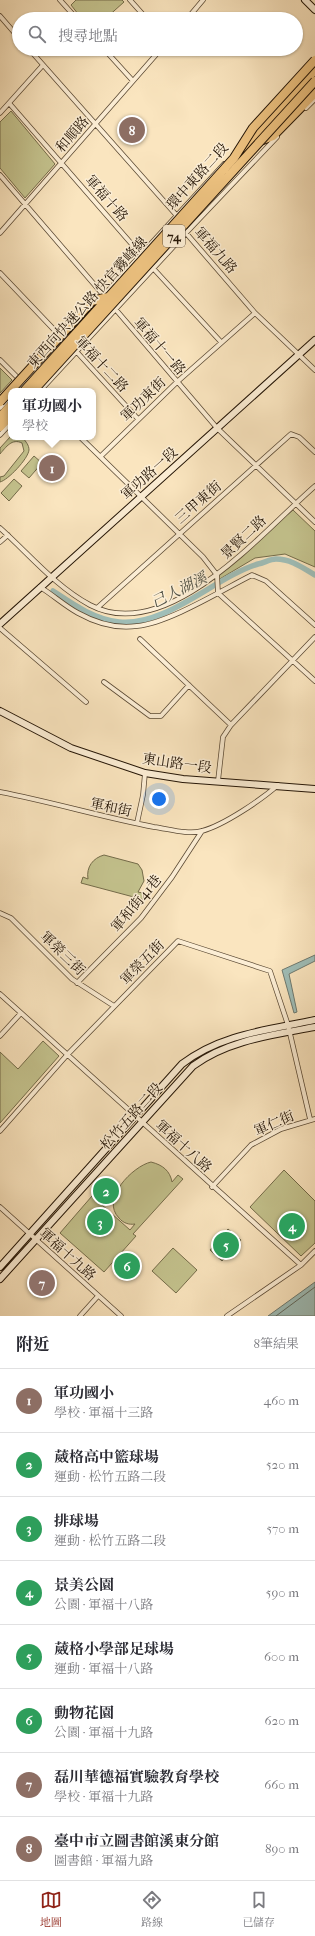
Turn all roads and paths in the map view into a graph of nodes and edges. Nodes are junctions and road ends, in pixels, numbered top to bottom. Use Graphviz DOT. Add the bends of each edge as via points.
graph roads {
  1 [pos="60,0"];
  2 [pos="130,0"];
  3 [pos="203,0"];
  4 [pos="305,0"];
  5 [pos="315,10"];
  6 [pos="71,12"];
  7 [pos="141,12"];
  8 [pos="193,12"];
  9 [pos="0,16"];
  10 [pos="12,30"];
  11 [pos="35,56"];
  12 [pos="110,56"];
  13 [pos="155,56"];
  14 [pos="315,60"];
  15 [pos="43,65"];
  16 [pos="315,65"];
  17 [pos="315,70"];
  18 [pos="133,81"];
  19 [pos="315,81"];
  20 [pos="315,93"];
  21 [pos="315,99"];
  22 [pos="9,103"];
  23 [pos="0,113"];
  24 [pos="96,123"];
  25 [pos="260,141"];
  26 [pos="234,158"];
  27 [pos="62,163"];
  28 [pos="0,175"];
  29 [pos="25,204"];
  30 [pos="177,214"];
  31 [pos="0,233"];
  32 [pos="186,233"];
  33 [pos="141,255"];
  34 [pos="153,268"];
  35 [pos="0,273"];
  36 [pos="106,296"];
  37 [pos="115,310"];
  38 [pos="255,312"];
  39 [pos="63,339"];
  40 [pos="315,340"];
  41 [pos="221,342"];
  42 [pos="76,351"];
  43 [pos="299,354"];
  44 [pos="0,360"];
  45 [pos="315,370"];
  46 [pos="177,382"];
  47 [pos="23,387"];
  48 [pos="13,388"];
  49 [pos="35,388"];
  50 [pos="43,388"];
  51 [pos="8,393"];
  52 [pos="8,399"];
  53 [pos="0,402"];
  54 [pos="0,408"];
  55 [pos="8,408"];
  56 [pos="0,417"];
  57 [pos="8,419"];
  58 [pos="138,419"];
  59 [pos="8,426"];
  60 [pos="0,428"];
  61 [pos="217,428"];
  62 [pos="0,435"];
  63 [pos="83,440"];
  64 [pos="315,452"];
  65 [pos="101,456"];
  66 [pos="256,466"];
  67 [pos="315,486"];
  68 [pos="141,496"];
  69 [pos="295,503"];
  70 [pos="315,522"];
  71 [pos="0,528"];
  72 [pos="178,534"];
  73 [pos="8,535"];
  74 [pos="0,542"];
  75 [pos="217,575"];
  76 [pos="51,577"];
  77 [pos="40,587"];
  78 [pos="218,592"];
  79 [pos="98,608"];
  80 [pos="0,624"];
  81 [pos="315,625"];
  82 [pos="0,628"];
  83 [pos="315,637"];
  84 [pos="140,639"];
  85 [pos="293,661"];
  86 [pos="315,681"];
  87 [pos="104,682"];
  88 [pos="189,685"];
  89 [pos="86,702"];
  90 [pos="0,711"];
  91 [pos="231,725"];
  92 [pos="145,773"];
  93 [pos="218,781"];
  94 [pos="278,785"];
  95 [pos="315,789"];
  96 [pos="0,792"];
  97 [pos="137,824"];
  98 [pos="202,831"];
  99 [pos="0,913"];
  100 [pos="77,983"];
  101 [pos="0,994"];
  102 [pos="114,1006"];
  103 [pos="21,1013"];
  104 [pos="315,1020"];
  105 [pos="315,1027"];
  106 [pos="289,1029"];
  107 [pos="0,1036"];
  108 [pos="67,1055"];
  109 [pos="135,1116"];
  110 [pos="310,1119"];
  111 [pos="315,1119"];
  112 [pos="141,1122"];
  113 [pos="0,1131"];
  114 [pos="212,1186"];
  115 [pos="0,1207"];
  116 [pos="29,1234"];
  117 [pos="35,1240"];
  118 [pos="315,1251"];
  119 [pos="300,1265"];
  120 [pos="0,1267"];
  121 [pos="0,1279"];
  122 [pos="98,1296"];
  123 [pos="80,1316"];
  124 [pos="121,1316"];
  125 [pos="227,1316"];
  1 -- 6 [label="street"];
  2 -- 7 [label="street"];
  3 -- 8 [label="street"];
  4 -- 5 [label="street"];
  9 -- 10 [label="street"];
  11 -- 15 [label="street, 軍福九路"];
  12 -- 18 [label="street"];
  13 -- 18 [label="street, 和順路"];
  14 -- 26 [label="highway, bridge" via="253,128"];
  15 -- 22 [label="street"];
  15 -- 24 [label="street, 軍福九路"];
  16 -- 30 [label="street, 環中東路二段"];
  17 -- 26 [label="highway, 東西向快速公路 快官霧峰線 / 74, bridge"];
  18 -- 24 [label="street, 和順路"];
  19 -- 25 [label="highway, 東西向快速公路 快官霧峰線 / 74, bridge"];
  20 -- 25 [label="highway" via="273,136"];
  21 -- 32 [label="street"];
  22 -- 23 [label="street"];
  22 -- 27 [label="street, 軍福十路"];
  24 -- 27 [label="street, 和順路"];
  24 -- 30 [label="street, 軍福九路"];
  25 -- 49 [label="highway, 東西向快速公路 快官霧峰線 / 74, bridge"];
  26 -- 36 [label="highway, 東西向快速公路 快官霧峰線 / 74, bridge"];
  27 -- 29 [label="street, 和順路"];
  27 -- 33 [label="street, 軍福十路"];
  28 -- 29 [label="street, 軍福十一路"];
  29 -- 31 [label="street, 和順路"];
  29 -- 36 [label="street, 軍福十一路"];
  30 -- 32 [label="street, 軍福九路"];
  30 -- 33 [label="street, 環中東路二段"];
  32 -- 34 [label="street"];
  32 -- 38 [label="street, 軍福九路"];
  33 -- 34 [label="street, 軍福十路"];
  33 -- 36 [label="street, 環中東路二段"];
  34 -- 37 [label="street"];
  34 -- 41 [label="street, 軍福十路"];
  35 -- 39 [label="street, 軍福十二路"];
  36 -- 37 [label="street, 軍福十一路"];
  36 -- 39 [label="street, 環中東路二段"];
  36 -- 47 [label="highway, 東西向快速公路 快官霧峰線 / 74, bridge"];
  36 -- 48 [label="highway, 74, bridge" via="92,302"];
  37 -- 42 [label="street"];
  37 -- 46 [label="street, 軍福十一路"];
  38 -- 41 [label="street, 軍功東街"];
  38 -- 43 [label="street, 軍福九路"];
  39 -- 42 [label="street, 軍福十二路"];
  39 -- 47 [label="street, 環中東路二段"];
  40 -- 43 [label="street, 軍功路一段"];
  41 -- 46 [label="street, 軍功東街"];
  42 -- 50 [label="street"];
  42 -- 58 [label="street, 軍福十二路"];
  43 -- 45 [label="street, 軍福九路"];
  43 -- 61 [label="street, 軍功路一段"];
  44 -- 47 [label="street"];
  46 -- 58 [label="street, 軍功東街"];
  46 -- 61 [label="street, 軍福十一路"];
  51 -- 53 [label="highway, 74, bridge"];
  52 -- 54 [label="street"];
  55 -- 56 [label="highway"];
  57 -- 60 [label="highway"];
  58 -- 65 [label="street, 軍功東街"];
  59 -- 62 [label="street"];
  61 -- 66 [label="street, 軍福十一路"];
  61 -- 68 [label="street, 軍功路一段"];
  63 -- 65 [label="street"];
  64 -- 66 [label="street, 三甲東街" via="299,437 291,434"];
  65 -- 68 [label="street"];
  66 -- 69 [label="street, 軍福十一路"];
  66 -- 72 [label="street, 三甲東街"];
  67 -- 69 [label="street, 景賢二路"];
  68 -- 72 [label="street"];
  68 -- 76 [label="street, 軍功路一段"];
  69 -- 70 [label="street, 軍福十一路"];
  69 -- 75 [label="street, 景賢二路"];
  71 -- 73 [label="street, 景賢二路"];
  72 -- 75 [label="street" via="203,557"];
  72 -- 79 [label="street, 三甲東街"];
  73 -- 74 [label="street"];
  73 -- 76 [label="street, 景賢二路"];
  75 -- 78 [label="street"];
  75 -- 79 [label="street, 景賢二路" via="186,594 151,609 125,613"];
  76 -- 77 [label="street, 軍功路一段"];
  76 -- 79 [label="street, 景賢二路" via="75,596"];
  77 -- 78 [label="street" via="77,613 113,626 138,626 168,618"];
  77 -- 80 [label="street, 軍功路一段"];
  78 -- 81 [label="street" via="252,575 259,577"];
  78 -- 85 [label="street"];
  82 -- 89 [label="street"];
  83 -- 85 [label="street"];
  84 -- 88 [label="street"];
  85 -- 86 [label="street"];
  85 -- 91 [label="street"];
  87 -- 88 [label="street" via="150,716 161,716"];
  88 -- 91 [label="street"];
  90 -- 92 [label="street, 東山路一段" via="72,748"];
  91 -- 93 [label="street" via="223,737"];
  92 -- 93 [label="street, 東山路一段"];
  92 -- 97 [label="street"];
  93 -- 94 [label="street, 東山路一段"];
  94 -- 95 [label="street, 東山路一段"];
  94 -- 98 [label="street, 軍和街" via="229,818"];
  96 -- 97 [label="street, 軍和街"];
  97 -- 98 [label="street, 軍和街"];
  98 -- 100 [label="street, 軍和街41巷" via="141,918"];
  99 -- 100 [label="street, 軍榮三街" via="11,918"];
  100 -- 102 [label="street, 軍榮三街"];
  101 -- 103 [label="street, 軍福十八路"];
  102 -- 106 [label="street, 軍榮五街" via="178,941 270,970"];
  102 -- 108 [label="street, 軍榮五街"];
  103 -- 107 [label="street"];
  103 -- 108 [label="street, 軍福十八路"];
  104 -- 106 [label="street, 松竹五路二段"];
  105 -- 106 [label="street, 松竹五路二段"];
  106 -- 109 [label="street, 松竹五路二段" via="243,1034 195,1054 182,1064"];
  106 -- 110 [label="street, 軍榮五街"];
  106 -- 112 [label="street, 松竹五路二段" via="233,1045 203,1059 193,1066"];
  108 -- 109 [label="street, 軍福十八路"];
  108 -- 113 [label="street, 軍榮五街"];
  109 -- 112 [label="street, 軍福十八路"];
  109 -- 116 [label="street, 松竹五路二段"];
  110 -- 111 [label="street, 軍仁街"];
  110 -- 114 [label="street, 軍仁街" via="281,1129 251,1145"];
  112 -- 114 [label="street, 軍福十八路"];
  112 -- 117 [label="street, 松竹五路二段"];
  114 -- 119 [label="street, 軍福十八路"];
  115 -- 116 [label="street, 軍福十九路"];
  116 -- 117 [label="street, 軍福十九路"];
  116 -- 120 [label="street, 松竹五路二段"];
  117 -- 121 [label="street, 松竹五路二段"];
  117 -- 122 [label="street, 軍福十九路"];
  118 -- 119 [label="street"];
  119 -- 125 [label="street"];
  122 -- 123 [label="street"];
  122 -- 124 [label="street, 軍福十九路"];
}
